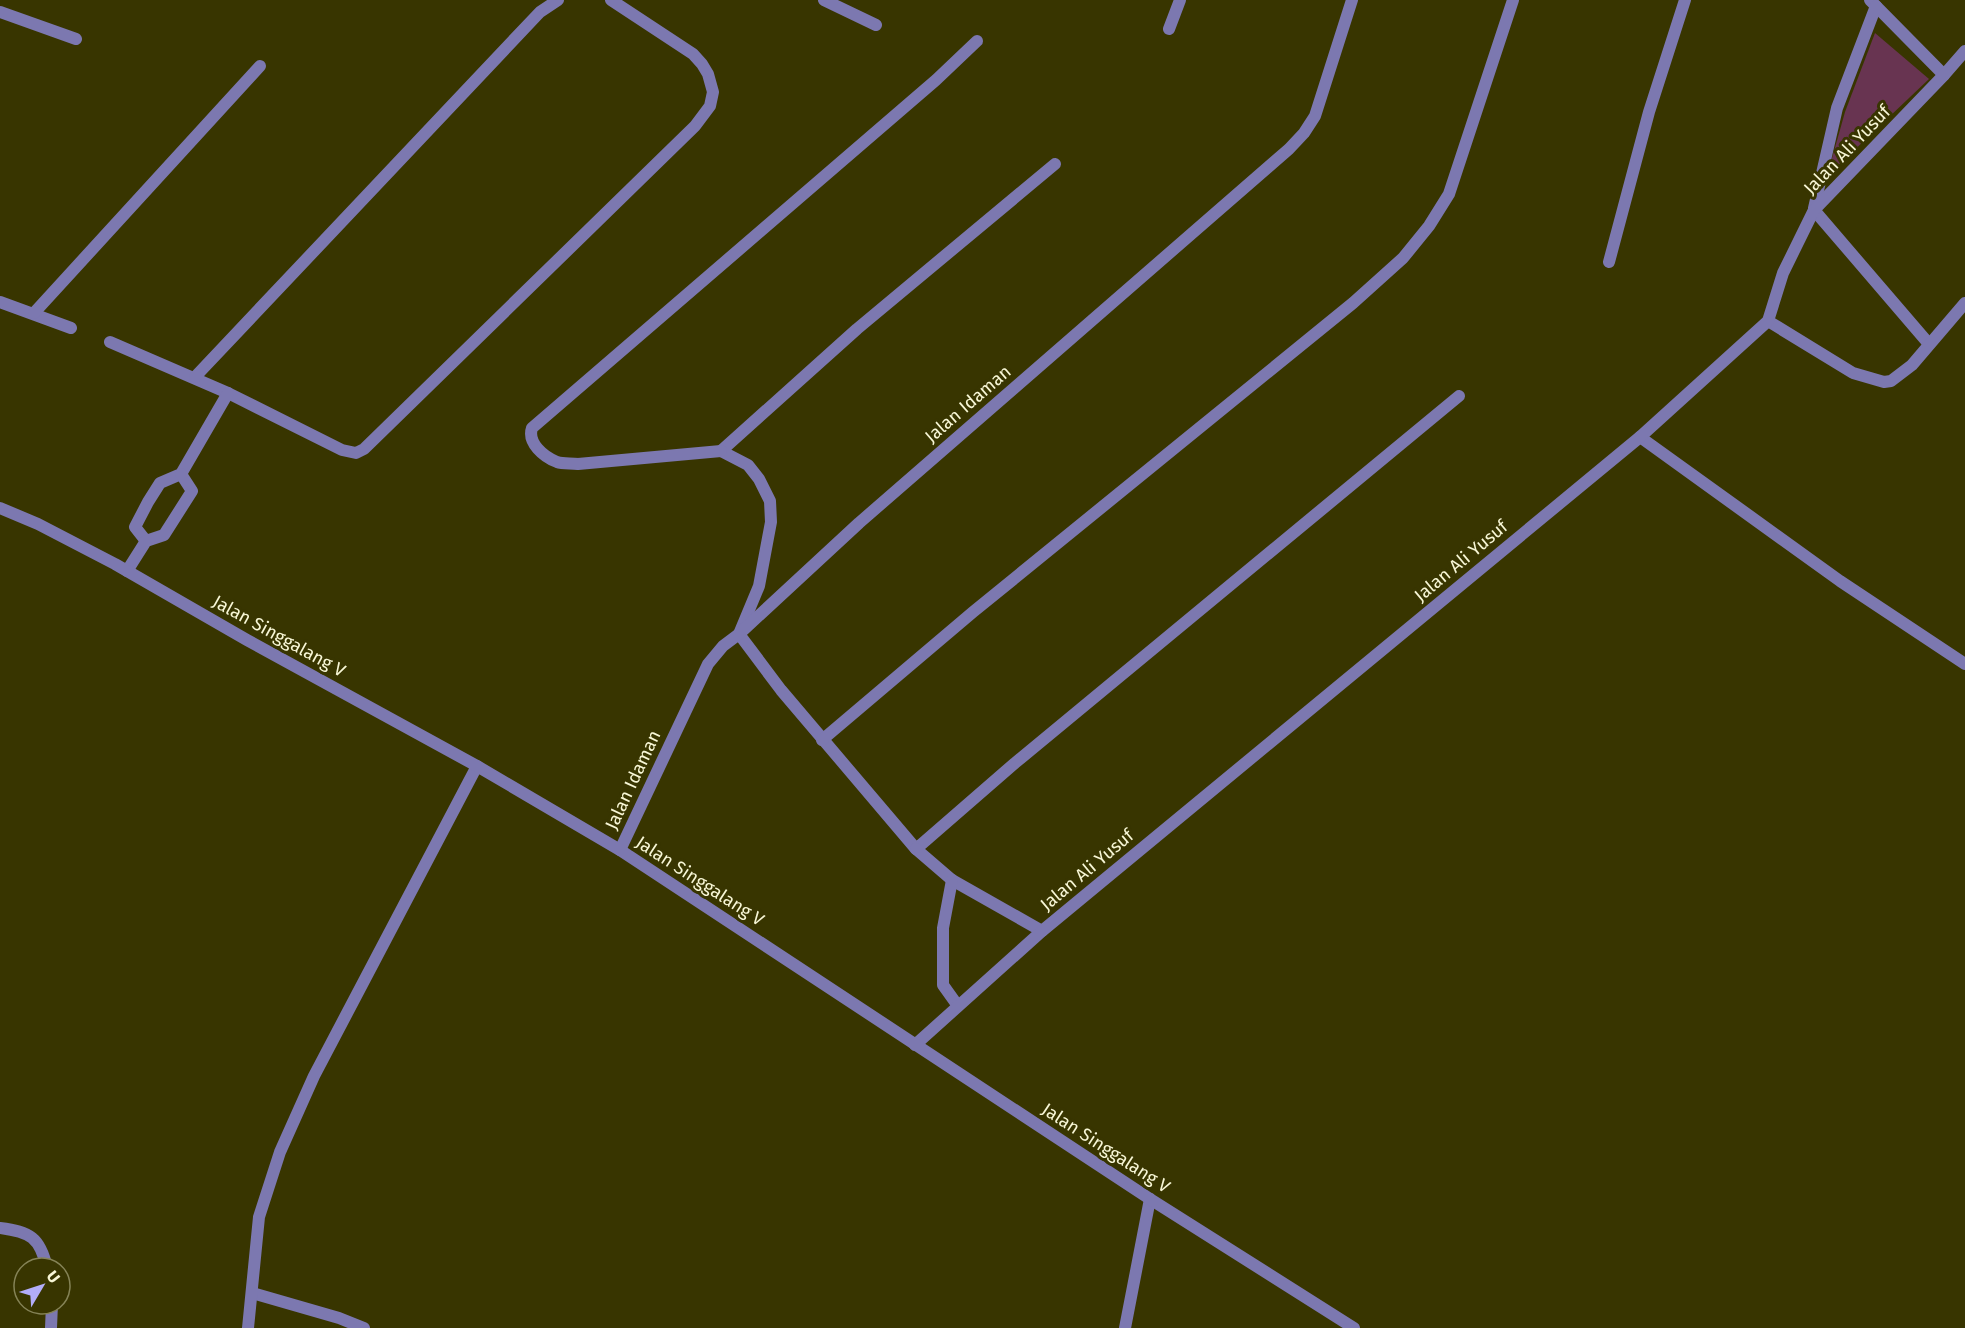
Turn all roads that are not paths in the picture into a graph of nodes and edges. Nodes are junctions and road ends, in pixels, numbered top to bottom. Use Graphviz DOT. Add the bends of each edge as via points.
graph roads {
  1 [pos="558,0"];
  2 [pos="611,0"];
  3 [pos="824,0"];
  4 [pos="1180,0"];
  5 [pos="1352,0"];
  6 [pos="1513,0"];
  7 [pos="1685,0"];
  8 [pos="1874,3"];
  9 [pos="0,12"];
  10 [pos="876,25"];
  11 [pos="1169,29"];
  12 [pos="76,39"];
  13 [pos="977,41"];
  14 [pos="1965,51"];
  15 [pos="260,66"];
  16 [pos="1944,75"];
  17 [pos="1055,164"];
  18 [pos="1814,210"];
  19 [pos="1608,262"];
  20 [pos="0,302"];
  21 [pos="1965,303"];
  22 [pos="34,313"];
  23 [pos="1768,321"];
  24 [pos="71,328"];
  25 [pos="110,342"];
  26 [pos="1929,344"];
  27 [pos="195,377"];
  28 [pos="228,393"];
  29 [pos="1459,396"];
  30 [pos="1640,437"];
  31 [pos="721,451"];
  32 [pos="181,474"];
  33 [pos="0,508"];
  34 [pos="146,541"];
  35 [pos="127,571"];
  36 [pos="739,634"];
  37 [pos="1965,664"];
  38 [pos="822,740"];
  39 [pos="477,766"];
  40 [pos="916,849"];
  41 [pos="620,850"];
  42 [pos="952,880"];
  43 [pos="1041,931"];
  44 [pos="958,1006"];
  45 [pos="915,1045"];
  46 [pos="1150,1199"];
  47 [pos="0,1228"];
  48 [pos="43,1256"];
  49 [pos="252,1293"];
  50 [pos="248,1328"];
  51 [pos="364,1328"];
  52 [pos="1125,1328"];
  53 [pos="1354,1328"];
  1 -- 27 [label="street" via="540,12"];
  2 -- 28 [label="street" via="693,54 702,64 713,92 710,106 695,126 364,449 356,453 342,450"];
  3 -- 10 [label="street"];
  4 -- 11 [label="street"];
  5 -- 36 [label="street, Jalan Idaman" via="1315,116 1289,149 859,523"];
  6 -- 38 [label="street" via="1449,194 1403,258 1344,311"];
  7 -- 19 [label="street"];
  8 -- 16 [label="street"];
  8 -- 18 [label="street" via="1837,108"];
  9 -- 12 [label="street"];
  13 -- 31 [label="street" via="530,432 531,441 557,462 578,464"];
  14 -- 16 [label="street, Jalan Ali Yusuf"];
  15 -- 22 [label="street"];
  16 -- 18 [label="street, Jalan Ali Yusuf"];
  17 -- 31 [label="street" via="857,329"];
  18 -- 23 [label="street, Jalan Ali Yusuf" via="1783,273"];
  18 -- 26 [label="street"];
  20 -- 22 [label="street"];
  21 -- 26 [label="street"];
  22 -- 24 [label="street"];
  23 -- 26 [label="street" via="1853,373 1877,382 1891,381 1912,365"];
  23 -- 30 [label="street, Jalan Ali Yusuf"];
  25 -- 27 [label="street"];
  27 -- 28 [label="street"];
  28 -- 32 [label="street"];
  29 -- 40 [label="street"];
  30 -- 37 [label="street" via="1840,581"];
  30 -- 43 [label="street, Jalan Ali Yusuf"];
  31 -- 36 [label="street" via="748,465 770,501 771,522 759,586"];
  32 -- 34 [label="street" via="192,491 164,535"];
  32 -- 34 [label="street" via="160,483 147,502 135,527"];
  33 -- 35 [label="street, Jalan Singgalang V"];
  34 -- 35 [label="street"];
  35 -- 39 [label="street, Jalan Singgalang V"];
  36 -- 38 [label="street"];
  36 -- 41 [label="street, Jalan Idaman" via="708,664"];
  38 -- 40 [label="street"];
  39 -- 41 [label="street, Jalan Singgalang V"];
  39 -- 49 [label="street" via="314,1076 280,1152 260,1217"];
  40 -- 42 [label="street"];
  41 -- 45 [label="street, Jalan Singgalang V"];
  42 -- 43 [label="street"];
  42 -- 44 [label="street" via="943,928 943,985"];
  43 -- 44 [label="street, Jalan Ali Yusuf"];
  44 -- 45 [label="street, Jalan Ali Yusuf"];
  45 -- 46 [label="street, Jalan Singgalang V"];
  46 -- 52 [label="street"];
  46 -- 53 [label="street, Jalan Singgalang V"];
  47 -- 48 [label="street" via="21,1230 31,1236"];
  49 -- 50 [label="street"];
  49 -- 51 [label="street"];
}
